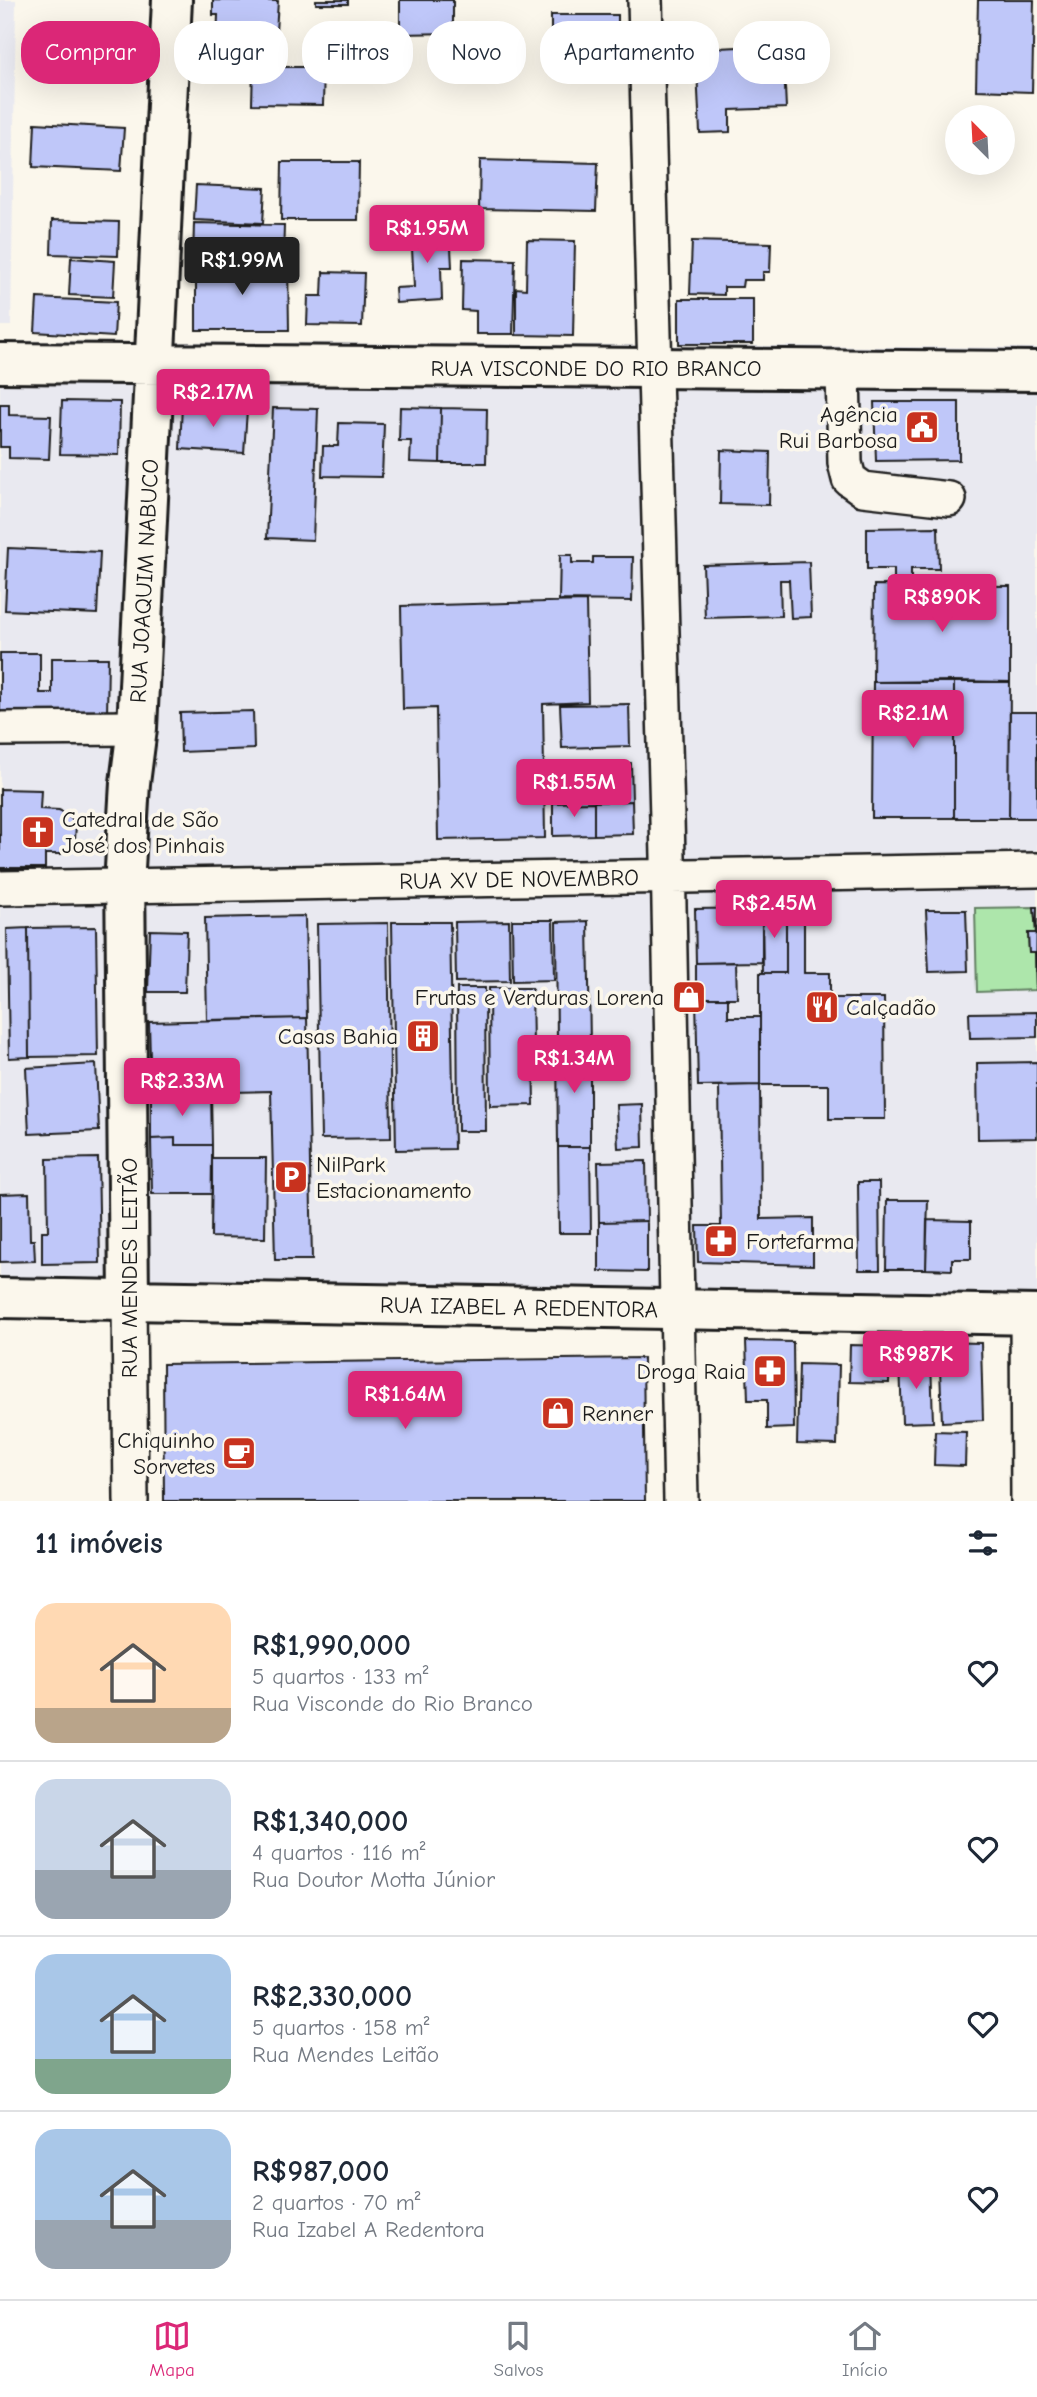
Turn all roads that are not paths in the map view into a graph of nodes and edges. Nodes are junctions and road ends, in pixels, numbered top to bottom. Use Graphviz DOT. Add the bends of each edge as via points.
graph roads {
  1 [pos="172,0"];
  2 [pos="645,0"];
  3 [pos="0,363"];
  4 [pos="154,364"];
  5 [pos="655,368"];
  6 [pos="843,370"];
  7 [pos="1037,371"];
  8 [pos="949,499"];
  9 [pos="137,727"];
  10 [pos="0,729"];
  11 [pos="1037,870"];
  12 [pos="125,877"];
  13 [pos="667,877"];
  14 [pos="0,888"];
  15 [pos="0,1298"];
  16 [pos="129,1300"];
  17 [pos="677,1309"];
  18 [pos="1032,1315"];
  19 [pos="131,1501"];
  20 [pos="681,1501"];
  21 [pos="1028,1501"];
  1 -- 4 [label="main road, RUA JOAQUIM NABUCO"];
  2 -- 5 [label="street"];
  3 -- 4 [label="main road, RUA VISCONDE DO RIO BRANCO"];
  4 -- 5 [label="main road, RUA VISCONDE DO RIO BRANCO"];
  4 -- 9 [label="main road, RUA JOAQUIM NABUCO"];
  5 -- 6 [label="main road, RUA VISCONDE DO RIO BRANCO"];
  5 -- 13 [label="street"];
  6 -- 7 [label="main road, RUA VISCONDE DO RIO BRANCO"];
  6 -- 8 [label="street" via="849,479 863,489"];
  9 -- 10 [label="street"];
  9 -- 12 [label="main road, RUA JOAQUIM NABUCO"];
  11 -- 13 [label="street, RUA XV DE NOVEMBRO" via="847,863"];
  12 -- 13 [label="street, RUA XV DE NOVEMBRO"];
  12 -- 14 [label="street, RUA XV DE NOVEMBRO"];
  12 -- 16 [label="main road, RUA MENDES LEITÃO"];
  13 -- 17 [label="street"];
  15 -- 16 [label="main road, RUA IZABEL A REDENTORA"];
  16 -- 17 [label="main road, RUA IZABEL A REDENTORA"];
  16 -- 19 [label="street, RUA MENDES LEITÃO"];
  17 -- 18 [label="main road, RUA IZABEL A REDENTORA"];
  17 -- 20 [label="street"];
  18 -- 21 [label="street"];
}
